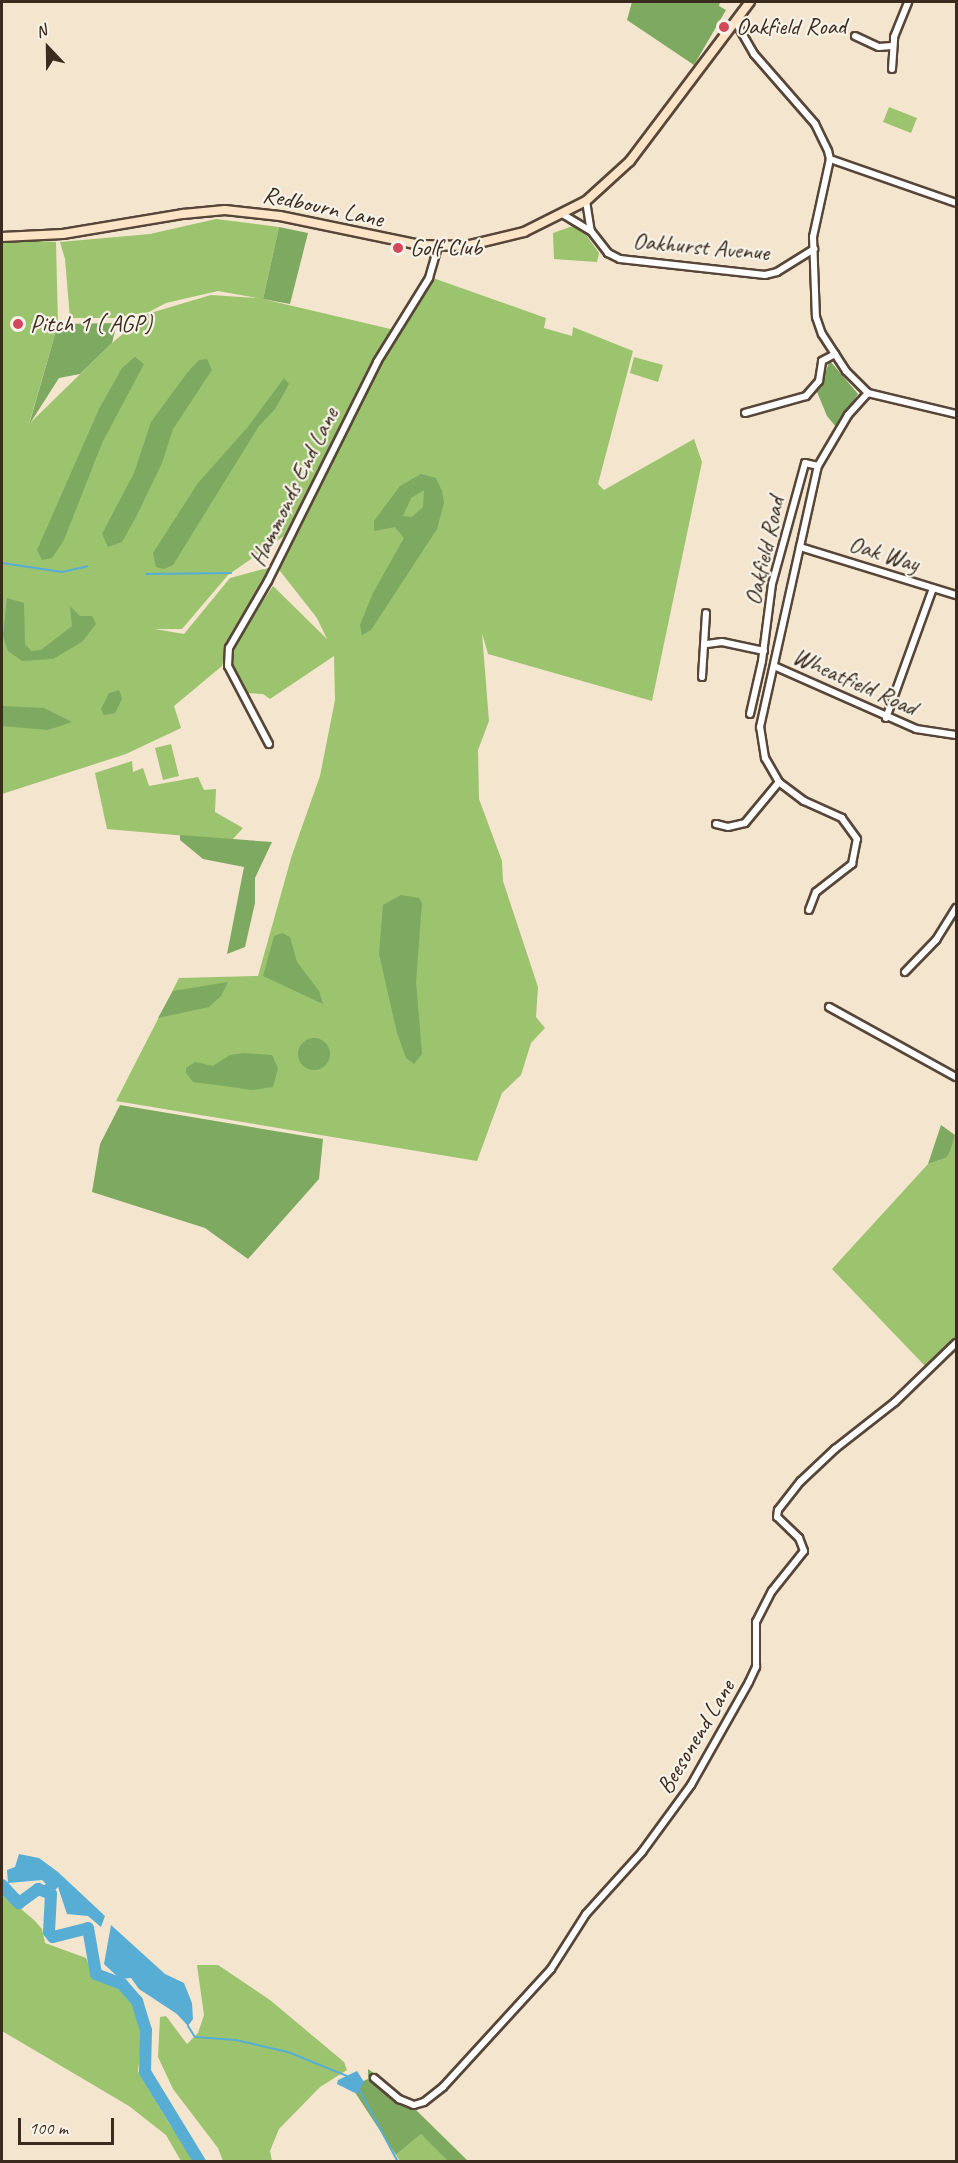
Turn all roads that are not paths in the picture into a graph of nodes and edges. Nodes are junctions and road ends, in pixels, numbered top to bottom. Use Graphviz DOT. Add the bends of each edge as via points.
graph roads {
  1 [pos="750,2"];
  2 [pos="908,2"];
  3 [pos="735,21"];
  4 [pos="855,36"];
  5 [pos="892,46"];
  6 [pos="892,69"];
  7 [pos="830,159"];
  8 [pos="586,201"];
  9 [pos="957,203"];
  10 [pos="564,215"];
  11 [pos="591,231"];
  12 [pos="2,237"];
  13 [pos="438,246"];
  14 [pos="814,249"];
  15 [pos="835,354"];
  16 [pos="868,393"];
  17 [pos="745,413"];
  18 [pos="957,414"];
  19 [pos="818,466"];
  20 [pos="800,547"];
  21 [pos="933,588"];
  22 [pos="957,595"];
  23 [pos="706,614"];
  24 [pos="707,644"];
  25 [pos="764,651"];
  26 [pos="762,661"];
  27 [pos="774,665"];
  28 [pos="702,677"];
  29 [pos="750,714"];
  30 [pos="886,718"];
  31 [pos="957,735"];
  32 [pos="269,744"];
  33 [pos="779,782"];
  34 [pos="716,824"];
  35 [pos="957,908"];
  36 [pos="809,910"];
  37 [pos="905,972"];
  38 [pos="829,1007"];
  39 [pos="957,1077"];
  40 [pos="957,1343"];
  41 [pos="374,2078"];
  1 -- 3 [label="main road, Redbourn Lane"];
  2 -- 5 [label="street"];
  3 -- 7 [label="street" via="754,54 820,132"];
  3 -- 8 [label="main road, Redbourn Lane" via="630,161"];
  4 -- 5 [label="street" via="879,47"];
  5 -- 6 [label="street"];
  7 -- 9 [label="street"];
  7 -- 14 [label="street" via="815,225"];
  8 -- 10 [label="main road, Redbourn Lane"];
  8 -- 11 [label="street"];
  10 -- 11 [label="street, Oakhurst Avenue"];
  10 -- 13 [label="main road, Redbourn Lane" via="490,242"];
  11 -- 14 [label="street, Oakhurst Avenue" via="608,253 620,259 765,275"];
  12 -- 13 [label="main road, Redbourn Lane" via="55,235 225,210 280,216 390,241"];
  13 -- 32 [label="street, Hammonds End Lane" via="429,278 377,362 268,581 229,648 228,666"];
  14 -- 15 [label="street" via="817,321"];
  15 -- 16 [label="street"];
  15 -- 17 [label="street" via="822,361 819,381 806,396"];
  16 -- 18 [label="street"];
  16 -- 19 [label="street, Oakfield Road" via="848,415"];
  19 -- 20 [label="street, Oakfield Road"];
  19 -- 25 [label="street, Oakfield Road" via="805,463 772,584"];
  20 -- 21 [label="street, Oak Way"];
  20 -- 27 [label="street, Oakfield Road"];
  21 -- 22 [label="street, Oak Way"];
  21 -- 30 [label="street"];
  23 -- 24 [label="street" via="703,626"];
  24 -- 25 [label="street" via="722,642"];
  24 -- 28 [label="street"];
  25 -- 26 [label="street, Oakfield Road"];
  26 -- 27 [label="street"];
  26 -- 29 [label="street, Oakfield Road"];
  27 -- 30 [label="street, Wheatfield Road"];
  27 -- 33 [label="street, Oakfield Road" via="759,742"];
  30 -- 31 [label="street, Wheatfield Road" via="916,729"];
  33 -- 34 [label="street" via="745,823"];
  33 -- 36 [label="street" via="804,801 842,818 857,839 852,864 816,892"];
  35 -- 37 [label="street" via="936,940"];
  38 -- 39 [label="street"];
  40 -- 41 [label="street, Beesonend Lane" via="895,1402 801,1481 778,1510 777,1517 799,1538 804,1551 763,1606 756,1622 756,1667 749,1682 685,1794 642,1852 586,1914 551,1969 443,2087 424,2102 414,2105 399,2099"];
}
